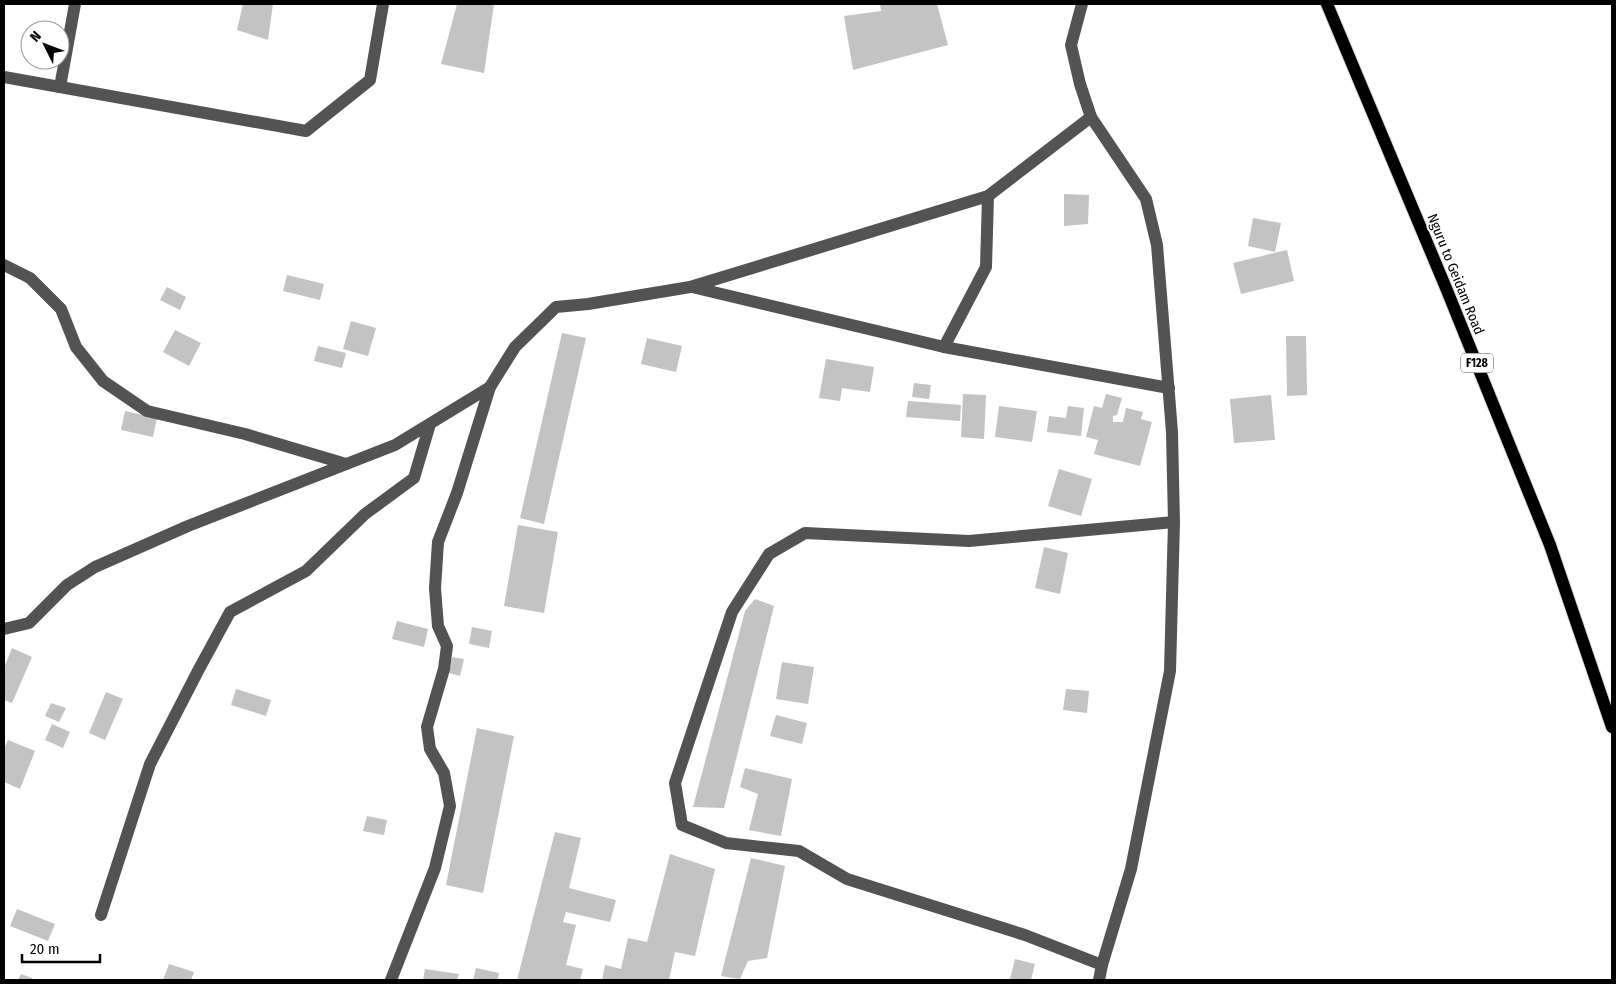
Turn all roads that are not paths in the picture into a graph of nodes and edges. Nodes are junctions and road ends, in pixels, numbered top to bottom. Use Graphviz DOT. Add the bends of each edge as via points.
graph roads {
  1 [pos="75,4"];
  2 [pos="382,4"];
  3 [pos="1082,4"];
  4 [pos="1327,4"];
  5 [pos="4,77"];
  6 [pos="60,87"];
  7 [pos="1092,117"];
  8 [pos="988,196"];
  9 [pos="4,265"];
  10 [pos="690,287"];
  11 [pos="944,347"];
  12 [pos="490,387"];
  13 [pos="1168,388"];
  14 [pos="430,424"];
  15 [pos="346,464"];
  16 [pos="1174,522"];
  17 [pos="4,629"];
  18 [pos="1612,727"];
  19 [pos="101,915"];
  20 [pos="1102,965"];
  21 [pos="391,980"];
  22 [pos="1099,980"];
  1 -- 6 [label="street"];
  2 -- 6 [label="street" via="370,80 306,131"];
  3 -- 7 [label="street" via="1071,45"];
  4 -- 18 [label="main road, Nguru to Geidam Road / F128" via="1550,545"];
  5 -- 6 [label="street"];
  7 -- 8 [label="street"];
  7 -- 13 [label="street" via="1146,199 1157,245"];
  8 -- 10 [label="street"];
  8 -- 11 [label="street" via="986,267"];
  9 -- 15 [label="street" via="30,278 61,309 76,347 104,381 147,411 245,434"];
  10 -- 11 [label="street"];
  10 -- 12 [label="street" via="556,307 515,347"];
  11 -- 13 [label="street"];
  12 -- 14 [label="street"];
  12 -- 21 [label="street" via="438,542 435,588 438,626 447,646 444,669 427,727 430,749 444,773 450,806 436,868"];
  13 -- 16 [label="street"];
  14 -- 15 [label="street" via="396,445"];
  14 -- 19 [label="street" via="414,478 365,514 306,571 230,612 150,764"];
  15 -- 17 [label="street" via="188,526 95,567 67,585 29,624"];
  16 -- 20 [label="street" via="1170,671 1131,868"];
  16 -- 20 [label="street" via="969,541 805,533 769,554 732,612 675,783 682,825 726,843 799,851 847,879 1025,935"];
  20 -- 22 [label="street"];
}
